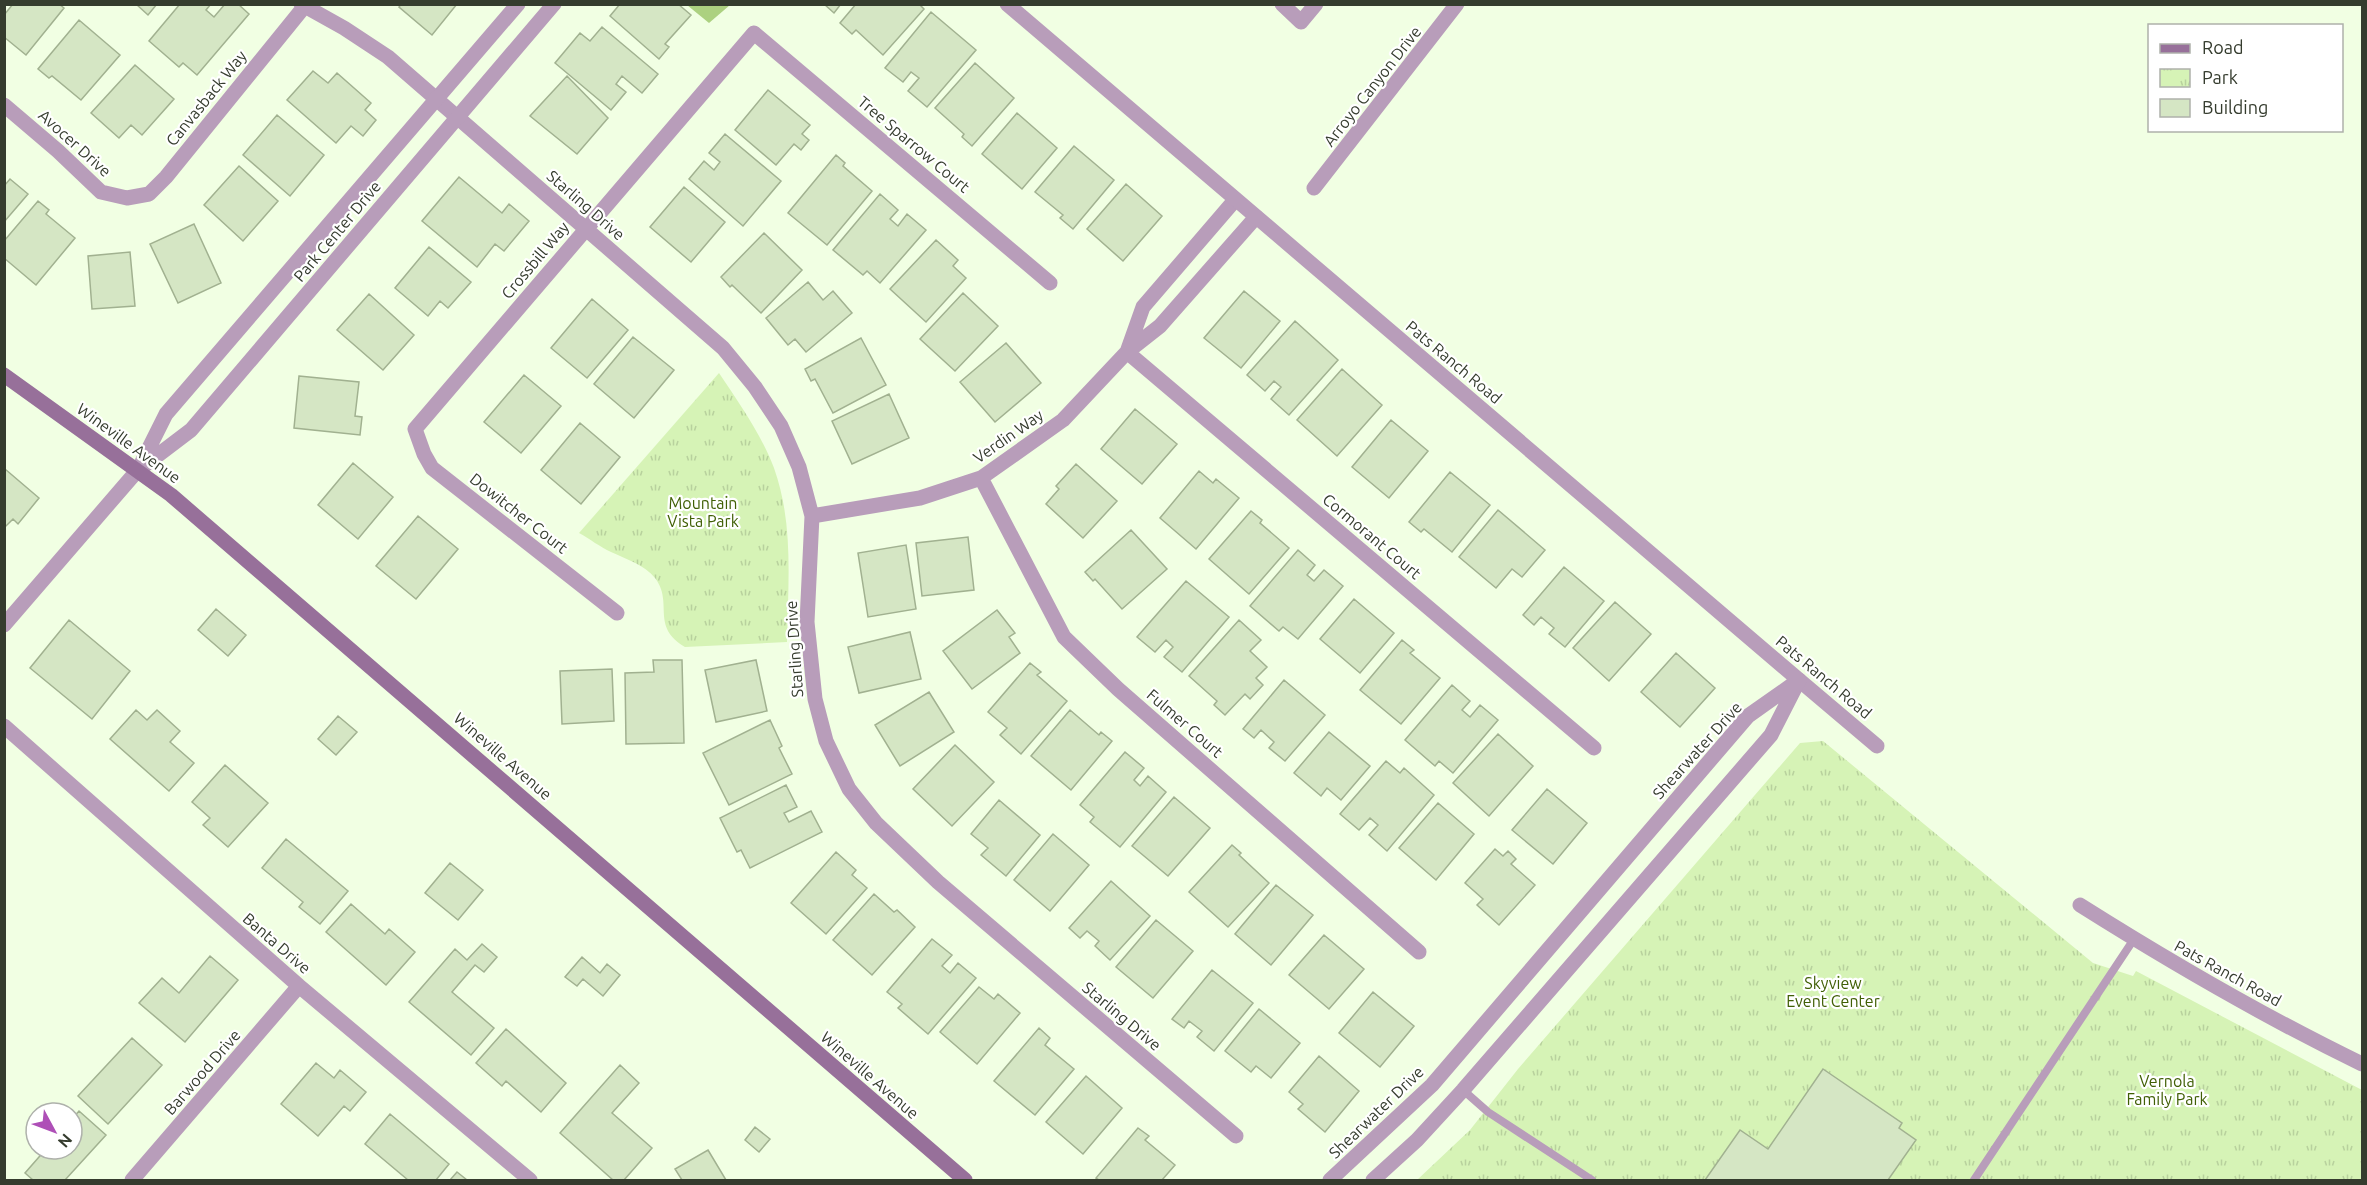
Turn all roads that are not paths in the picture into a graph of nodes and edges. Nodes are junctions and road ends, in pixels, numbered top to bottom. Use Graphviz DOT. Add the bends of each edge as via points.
graph roads {
  1 [pos="518,4"];
  2 [pos="554,4"];
  3 [pos="1007,4"];
  4 [pos="1282,4"];
  5 [pos="1316,4"];
  6 [pos="1457,4"];
  7 [pos="302,6"];
  8 [pos="754,33"];
  9 [pos="436,99"];
  10 [pos="4,105"];
  11 [pos="458,117"];
  12 [pos="1314,188"];
  13 [pos="127,198"];
  14 [pos="1235,200"];
  15 [pos="1256,217"];
  16 [pos="585,228"];
  17 [pos="1050,284"];
  18 [pos="1127,352"];
  19 [pos="4,375"];
  20 [pos="415,429"];
  21 [pos="137,471"];
  22 [pos="981,478"];
  23 [pos="812,516"];
  24 [pos="617,613"];
  25 [pos="4,625"];
  26 [pos="1799,680"];
  27 [pos="4,726"];
  28 [pos="1877,746"];
  29 [pos="1594,748"];
  30 [pos="2080,905"];
  31 [pos="2134,939"];
  32 [pos="1419,952"];
  33 [pos="299,986"];
  34 [pos="2362,1064"];
  35 [pos="1463,1090"];
  36 [pos="1236,1136"];
  37 [pos="132,1180"];
  38 [pos="530,1180"];
  39 [pos="965,1180"];
  40 [pos="1330,1180"];
  41 [pos="1372,1180"];
  42 [pos="1592,1180"];
  43 [pos="1974,1180"];
  1 -- 9 [label="street, Park Center Drive"];
  2 -- 11 [label="street, Park Center Drive"];
  3 -- 14 [label="street, Pats Ranch Road"];
  4 -- 5 [label="street" via="1301,22"];
  6 -- 12 [label="street, Arroyo Canyon Drive"];
  7 -- 9 [label="street, Starling Drive" via="368,42"];
  7 -- 13 [label="street, Canvasback Way" via="166,177 149,194"];
  8 -- 16 [label="street, Crossbill Way"];
  8 -- 17 [label="street, Tree Sparrow Court"];
  9 -- 11 [label="street, Starling Drive"];
  9 -- 21 [label="street, Park Center Drive" via="166,414"];
  10 -- 13 [label="street, Avocer Drive" via="101,192"];
  11 -- 16 [label="street, Starling Drive"];
  11 -- 21 [label="street, Park Center Drive" via="191,430"];
  14 -- 15 [label="street, Pats Ranch Road"];
  14 -- 18 [label="street, Verdin Way" via="1143,308"];
  15 -- 18 [label="street, Verdin Way" via="1160,326"];
  15 -- 26 [label="street, Pats Ranch Road"];
  16 -- 20 [label="street, Crossbill Way"];
  16 -- 23 [label="street, Starling Drive" via="723,348 755,387 781,426 799,467"];
  18 -- 22 [label="street, Verdin Way" via="1063,420"];
  18 -- 29 [label="street, Cormorant Court"];
  19 -- 21 [label="main road, Wineville Avenue"];
  20 -- 24 [label="street, Dowitcher Court" via="432,468"];
  21 -- 25 [label="street, Park Center Drive"];
  21 -- 39 [label="main road, Wineville Avenue" via="171,495 343,642"];
  22 -- 23 [label="street, Verdin Way" via="920,498"];
  22 -- 32 [label="street, Fulmer Court" via="1064,637 1118,689"];
  23 -- 36 [label="street, Starling Drive" via="807,622 815,699 826,741 849,789 876,823 938,882"];
  26 -- 28 [label="street, Pats Ranch Road"];
  26 -- 35 [label="street" via="1771,735"];
  26 -- 40 [label="street, Shearwater Drive" via="1748,716 1432,1085"];
  27 -- 33 [label="street, Banta Drive"];
  30 -- 31 [label="street, Pats Ranch Road"];
  31 -- 34 [label="street, Pats Ranch Road" via="2304,1036"];
  31 -- 43 [label="lane"];
  33 -- 37 [label="street, Barwood Drive"];
  33 -- 38 [label="street, Banta Drive"];
  35 -- 41 [label="street" via="1417,1140"];
  35 -- 42 [label="lane" via="1488,1112"];
}
